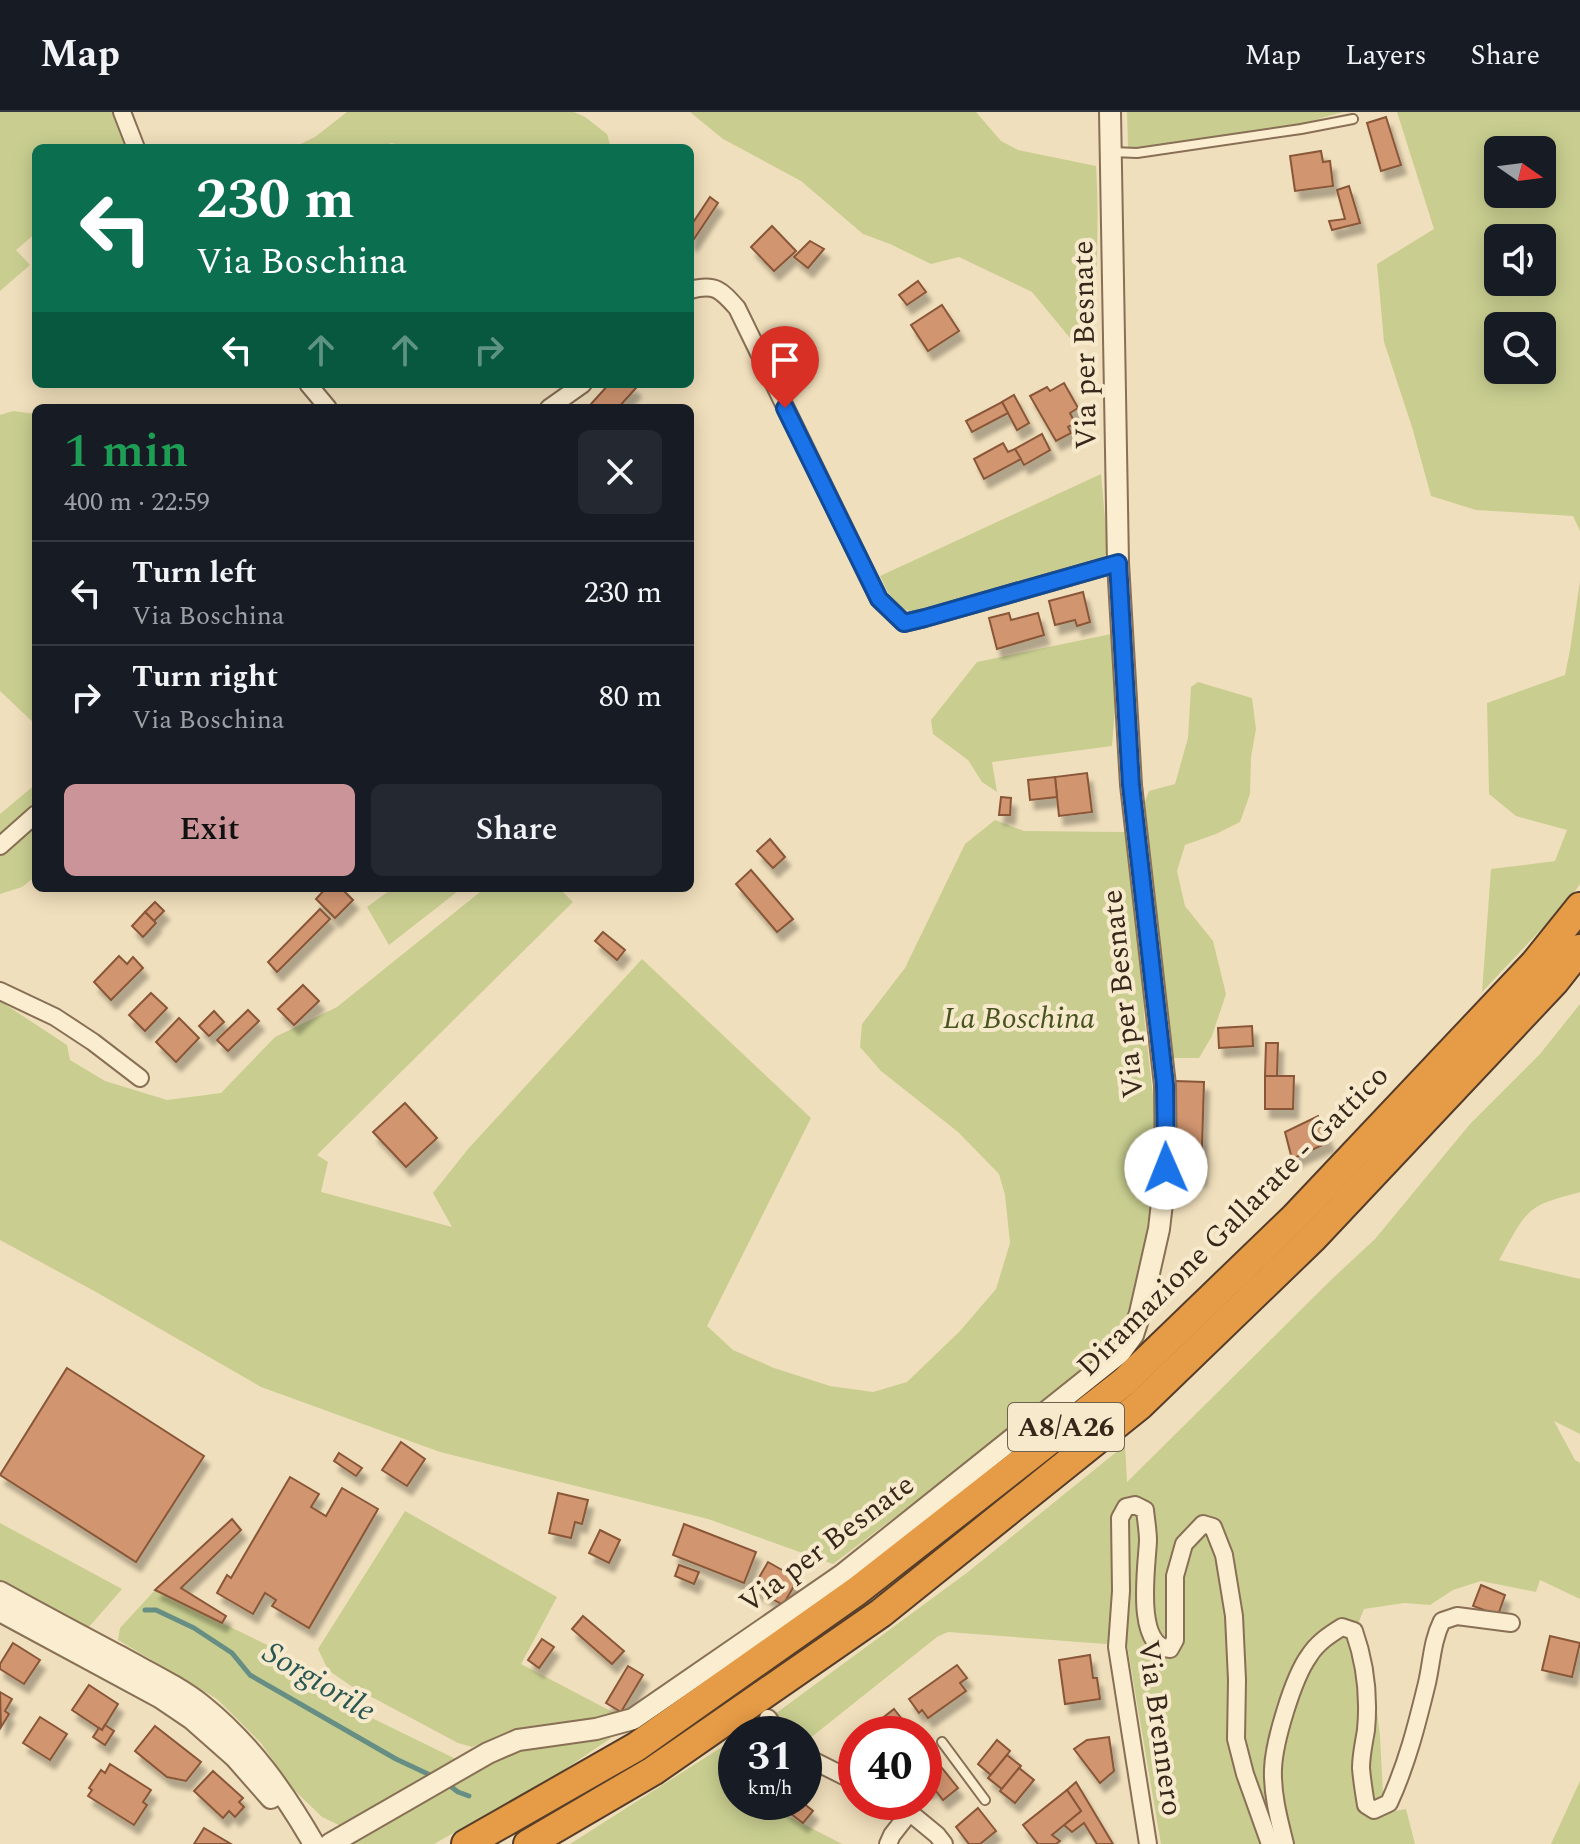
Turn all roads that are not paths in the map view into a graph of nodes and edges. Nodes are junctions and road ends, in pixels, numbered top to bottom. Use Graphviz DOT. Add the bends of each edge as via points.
graph roads {
  1 [pos="122,112"];
  2 [pos="1110,112"];
  3 [pos="1353,119"];
  4 [pos="134,144"];
  5 [pos="1111,152"];
  6 [pos="694,289"];
  7 [pos="311,388"];
  8 [pos="577,388"];
  9 [pos="325,404"];
  10 [pos="555,404"];
  11 [pos="1118,563"];
  12 [pos="32,818"];
  13 [pos="0,846"];
  14 [pos="1580,907"];
  15 [pos="1580,949"];
  16 [pos="0,991"];
  17 [pos="140,1078"];
  18 [pos="0,1592"];
  19 [pos="0,1611"];
  20 [pos="1511,1623"];
  21 [pos="942,1742"];
  22 [pos="985,1800"];
  23 [pos="898,1820"];
  24 [pos="919,1820"];
  25 [pos="312,1844"];
  26 [pos="330,1844"];
  27 [pos="466,1844"];
  28 [pos="528,1844"];
  29 [pos="888,1844"];
  30 [pos="944,1844"];
  31 [pos="1148,1844"];
  32 [pos="1270,1844"];
  33 [pos="1285,1844"];
  1 -- 4 [label="street"];
  2 -- 5 [label="street, Via per Besnate"];
  3 -- 5 [label="lane" via="1137,153"];
  5 -- 11 [label="street, Via per Besnate"];
  6 -- 11 [label="street" via="721,291 737,308 879,599 904,623"];
  7 -- 9 [label="street"];
  8 -- 10 [label="street"];
  11 -- 26 [label="street, Via per Besnate" via="1131,785 1165,1085 1166,1168 1159,1229 1133,1335 1120,1353 736,1656 633,1719 518,1740 488,1753"];
  12 -- 13 [label="street"];
  14 -- 27 [label="highway, Diramazione Gallarate - Gattico / A8/A26" via="1535,963 1295,1217 1124,1382 857,1591 636,1747"];
  15 -- 28 [label="highway, Diramazione Gallarate - Gattico / A8/A26" via="1313,1238 1140,1405 881,1613 653,1771"];
  16 -- 17 [label="street" via="55,1017"];
  18 -- 25 [label="street" via="203,1706 247,1746 274,1780"];
  19 -- 25 [label="street" via="192,1719 235,1757"];
  20 -- 33 [label="street" via="1457,1616 1442,1621 1397,1786 1389,1803 1374,1810 1366,1805 1361,1771 1366,1729 1361,1651 1354,1631 1342,1627 1326,1637 1308,1657 1276,1747 1274,1796"];
  21 -- 22 [label="lane"];
  23 -- 29 [label="street"];
  24 -- 30 [label="street"];
  31 -- 32 [label="street, Via Brennero" via="1117,1647 1120,1518 1126,1507 1135,1505 1145,1510 1148,1537 1145,1618 1156,1645 1163,1649 1170,1649 1175,1640 1175,1576 1184,1544 1203,1524 1213,1527 1224,1555 1234,1616 1236,1739"];
}
